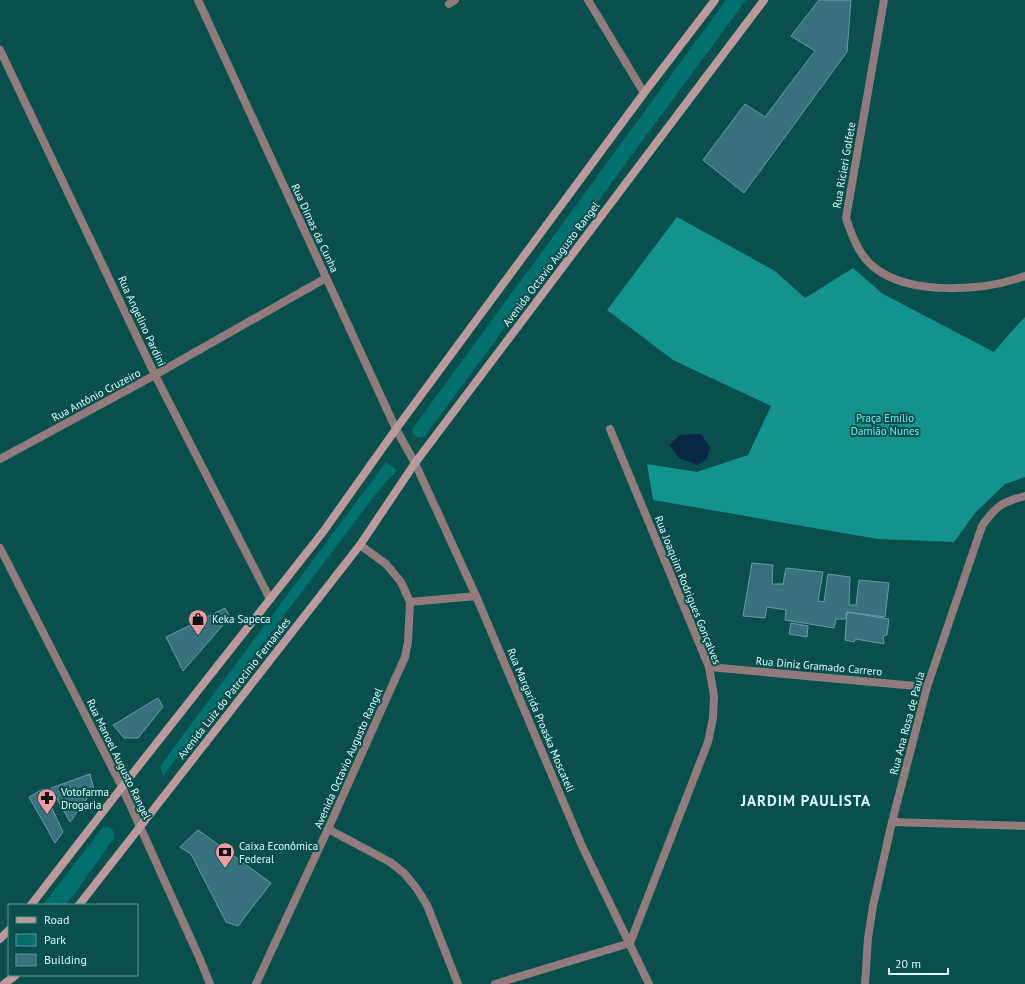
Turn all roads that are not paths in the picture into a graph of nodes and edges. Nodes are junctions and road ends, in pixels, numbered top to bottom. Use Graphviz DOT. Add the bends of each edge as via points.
graph roads {
  1 [pos="198,0"];
  2 [pos="588,0"];
  3 [pos="715,0"];
  4 [pos="764,0"];
  5 [pos="884,0"];
  6 [pos="0,50"];
  7 [pos="644,93"];
  8 [pos="1025,276"];
  9 [pos="326,278"];
  10 [pos="155,375"];
  11 [pos="396,429"];
  12 [pos="610,429"];
  13 [pos="0,459"];
  14 [pos="415,463"];
  15 [pos="1025,496"];
  16 [pos="360,545"];
  17 [pos="0,548"];
  18 [pos="476,596"];
  19 [pos="270,599"];
  20 [pos="410,602"];
  21 [pos="709,666"];
  22 [pos="926,687"];
  23 [pos="122,787"];
  24 [pos="892,822"];
  25 [pos="140,826"];
  26 [pos="1025,826"];
  27 [pos="328,828"];
  28 [pos="32,904"];
  29 [pos="79,904"];
  30 [pos="8,931"];
  31 [pos="0,939"];
  32 [pos="630,943"];
  33 [pos="15,976"];
  34 [pos="4,984"];
  35 [pos="210,984"];
  36 [pos="256,984"];
  37 [pos="458,984"];
  38 [pos="495,984"];
  39 [pos="649,984"];
  40 [pos="866,984"];
  1 -- 9 [label="street, Rua Dimas da Cunha"];
  2 -- 7 [label="street"];
  3 -- 7 [label="main road"];
  4 -- 14 [label="main road, Avenida Octavio Augusto Rangel"];
  5 -- 8 [label="street, Rua Ricieri Golfete" via="846,218 853,239 874,267 890,277 922,286 958,289 1012,281"];
  6 -- 10 [label="street, Rua Angelino Pardini"];
  7 -- 11 [label="main road"];
  9 -- 10 [label="street, Rua Antônio Cruzeiro"];
  9 -- 11 [label="street, Rua Dimas da Cunha"];
  10 -- 13 [label="street, Rua Antônio Cruzeiro"];
  10 -- 19 [label="street, Rua Angelino Pardini"];
  11 -- 14 [label="street, Rua Dimas da Cunha"];
  11 -- 19 [label="main road" via="323,532"];
  12 -- 21 [label="street, Rua Joaquim Rodrigues Gonçalves"];
  14 -- 16 [label="main road, Avenida Octavio Augusto Rangel"];
  14 -- 18 [label="street, Rua Margarida Proaska Moscateli"];
  15 -- 22 [label="street, Rua Ana Rosa de Paula" via="1005,502 992,511 982,526"];
  16 -- 20 [label="street" via="386,564 401,582"];
  16 -- 25 [label="main road, Avenida Luiz do Patrocinio Fernandes"];
  17 -- 23 [label="street, Rua Manoel Augusto Rangel"];
  18 -- 20 [label="street"];
  18 -- 32 [label="street, Rua Margarida Proaska Moscateli" via="582,846"];
  19 -- 23 [label="main road"];
  20 -- 27 [label="street, Avenida Octavio Augusto Rangel" via="405,657"];
  21 -- 22 [label="street, Rua Diniz Gramado Carrero"];
  21 -- 32 [label="street, Rua Joaquim Rodrigues Gonçalves" via="714,696 714,718 708,742"];
  22 -- 24 [label="street, Rua Ana Rosa de Paula"];
  23 -- 25 [label="street, Rua Manoel Augusto Rangel"];
  23 -- 28 [label="main road"];
  24 -- 26 [label="street"];
  24 -- 40 [label="street, Rua Ana Rosa de Paula" via="868,938"];
  25 -- 29 [label="main road, Avenida Luiz do Patrocinio Fernandes"];
  25 -- 35 [label="street, Rua Manoel Augusto Rangel"];
  27 -- 36 [label="street, Avenida Octavio Augusto Rangel"];
  27 -- 37 [label="street" via="390,862 404,873 427,905"];
  30 -- 31 [label="main road"];
  32 -- 38 [label="street"];
  32 -- 39 [label="street, Rua Margarida Proaska Moscateli"];
  33 -- 34 [label="main road"];
}
